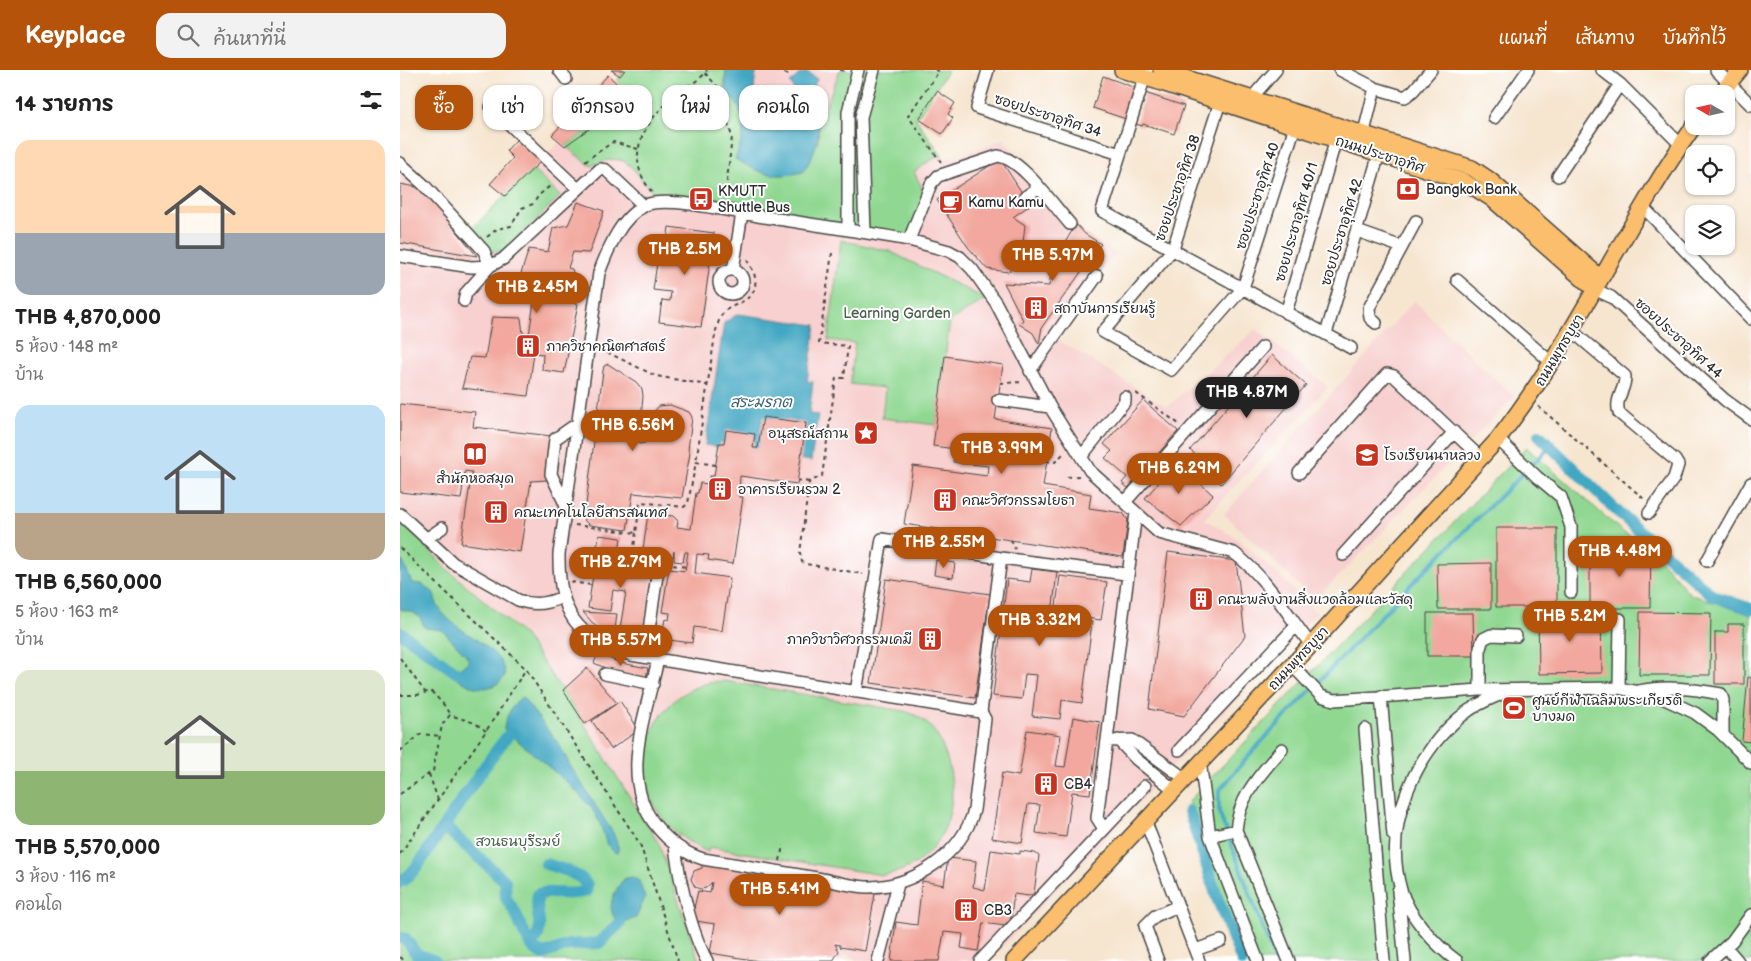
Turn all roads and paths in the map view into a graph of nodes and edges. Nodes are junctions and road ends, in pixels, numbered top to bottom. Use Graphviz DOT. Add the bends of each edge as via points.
graph roads {
  1 [pos="707,70"];
  2 [pos="777,70"];
  3 [pos="793,70"];
  4 [pos="858,70"];
  5 [pos="874,70"];
  6 [pos="936,70"];
  7 [pos="988,70"];
  8 [pos="1122,70"];
  9 [pos="1161,70"];
  10 [pos="1276,70"];
  11 [pos="1340,70"];
  12 [pos="1431,70"];
  13 [pos="1528,70"];
  14 [pos="1602,70"];
  15 [pos="1716,70"];
  16 [pos="1740,70"];
  17 [pos="705,73"];
  18 [pos="1146,74"];
  19 [pos="1620,84"];
  20 [pos="1724,85"];
  21 [pos="1728,85"];
  22 [pos="1375,88"];
  23 [pos="1735,95"];
  24 [pos="1222,96"];
  25 [pos="1247,104"];
  26 [pos="1751,105"];
  27 [pos="1494,118"];
  28 [pos="1297,120"];
  29 [pos="515,130"];
  30 [pos="1688,135"];
  31 [pos="1336,139"];
  32 [pos="1362,140"];
  33 [pos="1681,145"];
  34 [pos="1381,146"];
  35 [pos="638,149"];
  36 [pos="1120,154"];
  37 [pos="585,161"];
  38 [pos="400,163"];
  39 [pos="948,172"];
  40 [pos="1558,176"];
  41 [pos="550,186"];
  42 [pos="1038,188"];
  43 [pos="578,189"];
  44 [pos="1025,197"];
  45 [pos="674,203"];
  46 [pos="644,206"];
  47 [pos="1642,206"];
  48 [pos="724,210"];
  49 [pos="742,213"];
  50 [pos="1416,221"];
  51 [pos="1070,224"];
  52 [pos="848,230"];
  53 [pos="1357,231"];
  54 [pos="865,232"];
  55 [pos="909,240"];
  56 [pos="478,245"];
  57 [pos="1402,247"];
  58 [pos="1173,249"];
  59 [pos="832,253"];
  60 [pos="400,256"];
  61 [pos="746,256"];
  62 [pos="490,266"];
  63 [pos="733,270"];
  64 [pos="1097,276"];
  65 [pos="1457,280"];
  66 [pos="1598,284"];
  67 [pos="1243,288"];
  68 [pos="464,301"];
  69 [pos="1286,313"];
  70 [pos="1751,319"];
  71 [pos="1376,322"];
  72 [pos="1572,330"];
  73 [pos="1326,334"];
  74 [pos="589,347"];
  75 [pos="1263,347"];
  76 [pos="1351,348"];
  77 [pos="1552,363"];
  78 [pos="1033,376"];
  79 [pos="1000,383"];
  80 [pos="707,385"];
  81 [pos="1125,397"];
  82 [pos="1529,398"];
  83 [pos="998,400"];
  84 [pos="1050,407"];
  85 [pos="1751,419"];
  86 [pos="578,423"];
  87 [pos="1188,431"];
  88 [pos="1454,432"];
  89 [pos="1498,439"];
  90 [pos="1073,444"];
  91 [pos="1081,456"];
  92 [pos="1482,458"];
  93 [pos="1046,461"];
  94 [pos="696,462"];
  95 [pos="716,465"];
  96 [pos="1299,473"];
  97 [pos="798,480"];
  98 [pos="809,482"];
  99 [pos="1751,483"];
  100 [pos="1126,502"];
  101 [pos="566,506"];
  102 [pos="1649,508"];
  103 [pos="1136,513"];
  104 [pos="400,514"];
  105 [pos="563,523"];
  106 [pos="442,528"];
  107 [pos="636,534"];
  108 [pos="426,539"];
  109 [pos="400,548"];
  110 [pos="619,552"];
  111 [pos="633,554"];
  112 [pos="1343,555"];
  113 [pos="1000,558"];
  114 [pos="1707,561"];
  115 [pos="686,567"];
  116 [pos="1126,574"];
  117 [pos="657,575"];
  118 [pos="876,576"];
  119 [pos="559,580"];
  120 [pos="591,585"];
  121 [pos="1571,592"];
  122 [pos="562,597"];
  123 [pos="1620,619"];
  124 [pos="1296,626"];
  125 [pos="1516,636"];
  126 [pos="1311,645"];
  127 [pos="645,657"];
  128 [pos="400,658"];
  129 [pos="658,659"];
  130 [pos="1292,665"];
  131 [pos="526,669"];
  132 [pos="605,674"];
  133 [pos="653,684"];
  134 [pos="1619,688"];
  135 [pos="1480,690"];
  136 [pos="1509,690"];
  137 [pos="1636,691"];
  138 [pos="426,692"];
  139 [pos="856,692"];
  140 [pos="400,694"];
  141 [pos="1381,696"];
  142 [pos="981,712"];
  143 [pos="450,715"];
  144 [pos="1365,729"];
  145 [pos="486,732"];
  146 [pos="1723,734"];
  147 [pos="440,736"];
  148 [pos="1113,740"];
  149 [pos="1282,749"];
  150 [pos="1179,750"];
  151 [pos="400,751"];
  152 [pos="1200,761"];
  153 [pos="1751,764"];
  154 [pos="429,774"];
  155 [pos="1184,778"];
  156 [pos="1145,786"];
  157 [pos="1173,789"];
  158 [pos="400,794"];
  159 [pos="438,800"];
  160 [pos="1145,820"];
  161 [pos="1104,829"];
  162 [pos="1224,832"];
  163 [pos="783,845"];
  164 [pos="676,846"];
  165 [pos="400,854"];
  166 [pos="1395,861"];
  167 [pos="778,871"];
  168 [pos="898,884"];
  169 [pos="1178,906"];
  170 [pos="1751,915"];
  171 [pos="1221,941"];
  172 [pos="1732,954"];
  173 [pos="1195,957"];
  174 [pos="400,958"];
  175 [pos="405,961"];
  176 [pos="678,961"];
  177 [pos="707,961"];
  178 [pos="878,961"];
  179 [pos="980,961"];
  180 [pos="1014,961"];
  181 [pos="1158,961"];
  182 [pos="1258,961"];
  183 [pos="1289,961"];
  184 [pos="1384,961"];
  185 [pos="1405,961"];
  186 [pos="1457,961"];
  187 [pos="1710,961"];
  1 -- 17 [label="path"];
  2 -- 3 [label="path" via="786,74"];
  4 -- 52 [label="street" via="848,112"];
  5 -- 54 [label="street" via="861,117"];
  6 -- 39 [label="path" via="939,71 908,116"];
  7 -- 36 [label="street, ซอยประชาอุทิศ 34" via="977,108"];
  8 -- 18 [label="main road, ถนนประชาอุทิศ"];
  9 -- 24 [label="main road, ถนนประชาอุทิศ"];
  10 -- 25 [label="street"];
  11 -- 22 [label="street"];
  12 -- 22 [label="street" via="1405,96"];
  13 -- 27 [label="street"];
  14 -- 19 [label="street"];
  15 -- 20 [label="street"];
  16 -- 21 [label="main road"];
  17 -- 35 [label="path" via="656,113"];
  17 -- 48 [label="path" via="717,86 732,137"];
  18 -- 24 [label="main road, ถนนประชาอุทิศ"];
  18 -- 36 [label="street"];
  19 -- 33 [label="street"];
  19 -- 40 [label="street"];
  22 -- 32 [label="street"];
  23 -- 26 [label="street"];
  24 -- 25 [label="main road, ถนนประชาอุทิศ"];
  24 -- 58 [label="street, ซอยประชาอุทิศ 38"];
  25 -- 28 [label="main road, ถนนประชาอุทิศ"];
  28 -- 31 [label="main road, ถนนประชาอุทิศ"];
  28 -- 32 [label="main road, ถนนประชาอุทิศ"];
  28 -- 67 [label="street, ซอยประชาอุทิศ 40"];
  29 -- 43 [label="street"];
  30 -- 33 [label="main road"];
  31 -- 32 [label="main road, ถนนประชาอุทิศ"];
  31 -- 69 [label="street, ซอยประชาอุทิศ 40/1"];
  32 -- 34 [label="main road, ถนนประชาอุทิศ"];
  33 -- 47 [label="main road"];
  34 -- 53 [label="street, ซอยประชาอุทิศ 42"];
  34 -- 66 [label="main road, ถนนประชาอุทิศ" via="1458,162 1481,173"];
  35 -- 37 [label="path" via="613,142"];
  35 -- 45 [label="path" via="637,164 651,191"];
  36 -- 58 [label="street" via="1102,211"];
  38 -- 56 [label="street"];
  39 -- 42 [label="street" via="998,156 1007,157"];
  39 -- 55 [label="street" via="931,184"];
  41 -- 56 [label="path" via="533,204 522,208 511,226 497,229"];
  42 -- 44 [label="street"];
  42 -- 51 [label="street"];
  43 -- 46 [label="street" via="603,168"];
  43 -- 62 [label="street" via="503,259"];
  45 -- 46 [label="street" via="654,202"];
  45 -- 48 [label="street"];
  46 -- 74 [label="street" via="622,227 604,261 597,284"];
  47 -- 66 [label="main road"];
  47 -- 70 [label="street"];
  48 -- 49 [label="street"];
  49 -- 52 [label="street"];
  49 -- 63 [label="street"];
  50 -- 57 [label="street"];
  52 -- 54 [label="street"];
  53 -- 57 [label="street"];
  53 -- 73 [label="street, ซอยประชาอุทิศ 42"];
  54 -- 55 [label="street"];
  55 -- 78 [label="street" via="949,251 972,269 996,303"];
  56 -- 62 [label="street"];
  57 -- 71 [label="street" via="1369,308 1370,318"];
  58 -- 67 [label="street"];
  58 -- 67 [label="street, ซอยประชาอุทิศ 38" via="1103,332 1171,370"];
  59 -- 98 [label="path" via="819,342 848,346 844,378 836,378 822,476"];
  60 -- 62 [label="street" via="471,267"];
  61 -- 80 [label="path" via="754,273 753,288 748,299 726,310 718,323"];
  62 -- 68 [label="street" via="466,293"];
  64 -- 78 [label="street"];
  65 -- 77 [label="street"];
  66 -- 72 [label="main road, ถนนพุทธบูชา"];
  66 -- 85 [label="street, ซอยประชาอุทิศ 44" via="1725,400"];
  67 -- 69 [label="street"];
  69 -- 73 [label="street"];
  72 -- 77 [label="main road, ถนนพุทธบูชา"];
  72 -- 102 [label="street" via="1625,376 1616,406 1618,413 1678,465 1674,478"];
  73 -- 76 [label="street"];
  74 -- 80 [label="path" via="607,351 656,376"];
  74 -- 86 [label="street"];
  75 -- 87 [label="street"];
  77 -- 82 [label="main road, ถนนพุทธบูชา"];
  78 -- 79 [label="path"];
  78 -- 84 [label="street"];
  80 -- 94 [label="path"];
  81 -- 87 [label="path" via="1131,389"];
  81 -- 91 [label="street"];
  82 -- 89 [label="main road, ถนนพุทธบูชา"];
  82 -- 102 [label="path"];
  83 -- 84 [label="street"];
  84 -- 90 [label="street"];
  86 -- 101 [label="street"];
  86 -- 101 [label="street" via="555,439 551,474"];
  87 -- 100 [label="street"];
  88 -- 92 [label="street"];
  88 -- 96 [label="street" via="1394,376 1387,374"];
  88 -- 112 [label="street"];
  89 -- 92 [label="main road, ถนนพุทธบูชา"];
  89 -- 121 [label="street" via="1560,497 1571,527"];
  90 -- 91 [label="street"];
  90 -- 93 [label="path" via="1055,462"];
  91 -- 100 [label="street" via="1090,470"];
  92 -- 126 [label="main road, ถนนพุทธบูชา"];
  94 -- 95 [label="path"];
  94 -- 107 [label="path" via="688,503 677,507 640,502"];
  97 -- 98 [label="path"];
  98 -- 118 [label="path" via="800,554 802,562"];
  99 -- 114 [label="street"];
  100 -- 103 [label="street"];
  101 -- 105 [label="street"];
  103 -- 116 [label="street"];
  103 -- 124 [label="street" via="1159,533 1234,553 1256,572"];
  104 -- 108 [label="street"];
  105 -- 107 [label="path"];
  105 -- 119 [label="street"];
  106 -- 108 [label="street"];
  107 -- 111 [label="path"];
  108 -- 122 [label="street" via="453,563 518,600 534,604"];
  109 -- 131 [label="path"];
  110 -- 111 [label="path"];
  111 -- 115 [label="path" via="639,560"];
  113 -- 116 [label="street"];
  113 -- 118 [label="street" via="882,539"];
  113 -- 142 [label="street"];
  116 -- 148 [label="street"];
  117 -- 127 [label="street"];
  118 -- 139 [label="street"];
  119 -- 120 [label="path"];
  119 -- 122 [label="street"];
  122 -- 127 [label="street" via="578,625 599,642 608,648"];
  123 -- 134 [label="street"];
  124 -- 126 [label="street"];
  124 -- 150 [label="street"];
  125 -- 135 [label="street" via="1491,635 1484,639 1480,648"];
  126 -- 130 [label="main road, ถนนพุทธบูชา"];
  127 -- 129 [label="street"];
  128 -- 138 [label="path"];
  129 -- 133 [label="street"];
  129 -- 139 [label="street"];
  130 -- 141 [label="street" via="1321,696 1345,701"];
  130 -- 152 [label="main road, ถนนพุทธบูชา"];
  131 -- 145 [label="path"];
  131 -- 176 [label="path" via="640,844"];
  132 -- 133 [label="street"];
  133 -- 164 [label="street" via="637,759 638,786 651,820"];
  134 -- 136 [label="street"];
  134 -- 137 [label="street"];
  135 -- 136 [label="street"];
  135 -- 141 [label="street"];
  136 -- 166 [label="street" via="1468,711 1428,751 1414,774 1402,807"];
  137 -- 146 [label="street" via="1695,712"];
  137 -- 146 [label="street" via="1658,686 1721,694"];
  138 -- 140 [label="path"];
  138 -- 143 [label="path" via="436,694"];
  139 -- 142 [label="street"];
  141 -- 166 [label="street"];
  142 -- 168 [label="street" via="985,719 974,810 969,824 950,850 925,871"];
  143 -- 145 [label="path" via="474,723"];
  143 -- 147 [label="path"];
  144 -- 184 [label="street"];
  145 -- 159 [label="path"];
  146 -- 153 [label="street"];
  147 -- 151 [label="path" via="420,734"];
  147 -- 154 [label="path" via="436,765"];
  148 -- 155 [label="street" via="1132,740"];
  148 -- 157 [label="street"];
  148 -- 161 [label="street" via="1097,818"];
  149 -- 162 [label="street" via="1243,799 1238,813"];
  152 -- 155 [label="main road, ถนนพุทธบูชา"];
  152 -- 162 [label="street"];
  154 -- 158 [label="path"];
  154 -- 159 [label="path"];
  155 -- 157 [label="main road, ถนนพุทธบูชา"];
  156 -- 161 [label="street"];
  157 -- 160 [label="main road, ถนนพุทธบูชา"];
  159 -- 165 [label="path"];
  160 -- 169 [label="street"];
  160 -- 180 [label="main road, ถนนพุทธบูชา"];
  161 -- 179 [label="street"];
  162 -- 182 [label="street"];
  162 -- 183 [label="street"];
  163 -- 167 [label="path"];
  164 -- 167 [label="street" via="703,860"];
  164 -- 177 [label="street" via="682,883"];
  166 -- 185 [label="street"];
  166 -- 186 [label="street" via="1402,891 1412,911"];
  167 -- 168 [label="street" via="868,887"];
  168 -- 178 [label="street"];
  169 -- 173 [label="street"];
  169 -- 181 [label="street" via="1155,916 1145,926"];
  170 -- 172 [label="street"];
  171 -- 173 [label="street"];
  172 -- 187 [label="street"];
  174 -- 175 [label="path"];
}
